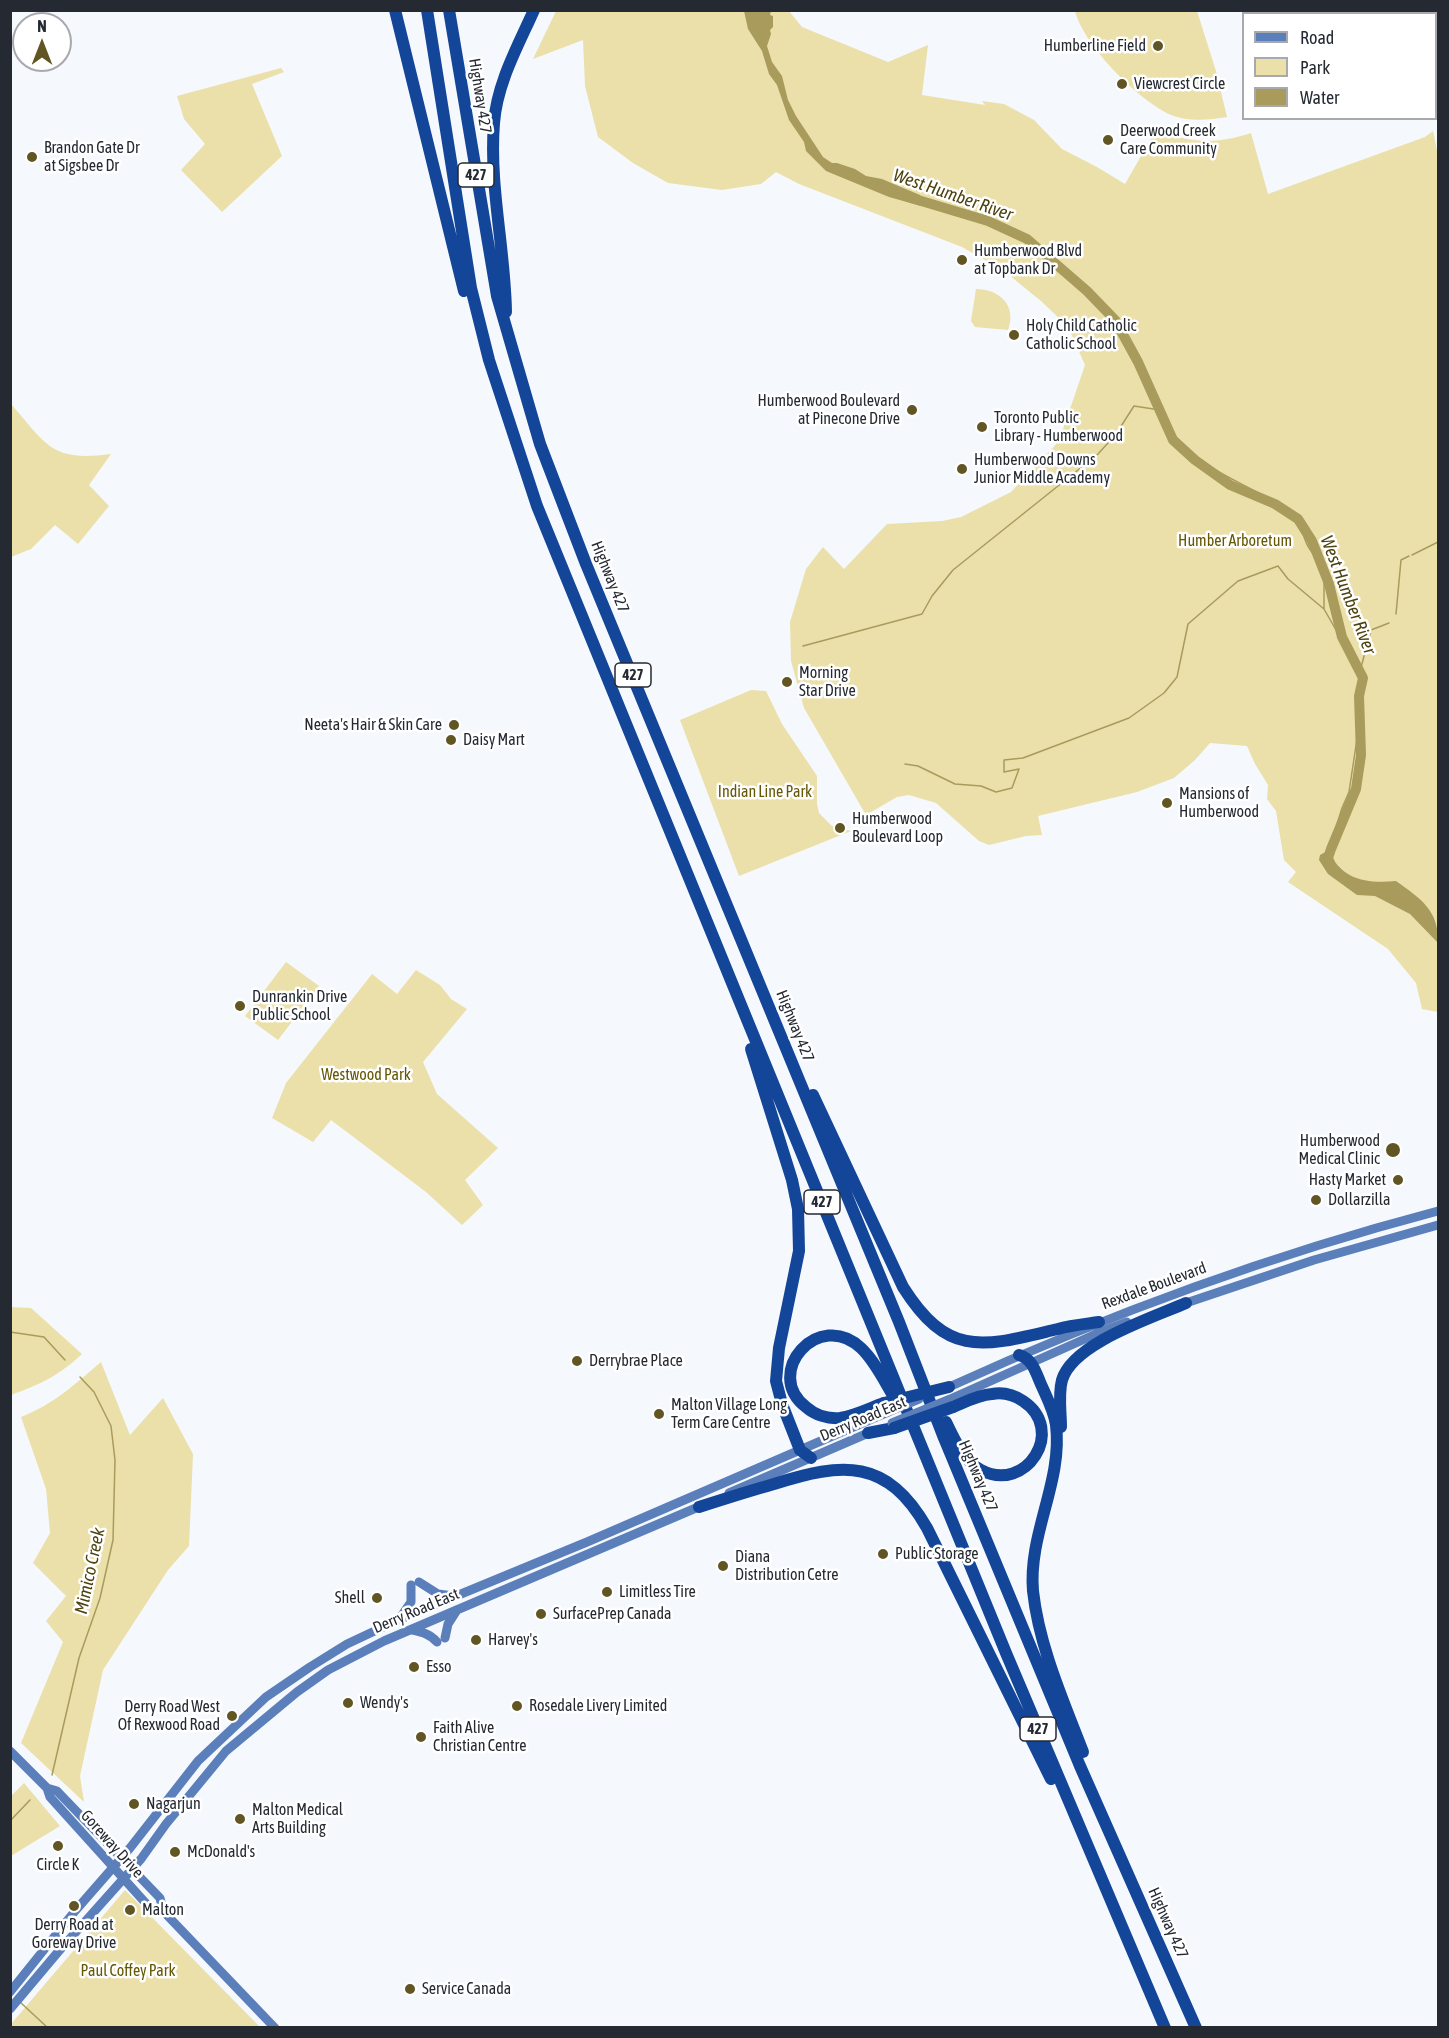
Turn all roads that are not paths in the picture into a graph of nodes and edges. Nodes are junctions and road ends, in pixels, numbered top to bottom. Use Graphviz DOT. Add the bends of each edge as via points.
graph roads {
  1 [pos="395,10"];
  2 [pos="427,10"];
  3 [pos="449,10"];
  4 [pos="534,10"];
  5 [pos="507,334"];
  6 [pos="489,360"];
  7 [pos="727,973"];
  8 [pos="771,1011"];
  9 [pos="1438,1210"];
  10 [pos="1438,1225"];
  11 [pos="1186,1303"];
  12 [pos="1099,1322"];
  13 [pos="1019,1355"];
  14 [pos="1032,1363"];
  15 [pos="918,1372"];
  16 [pos="950,1398"];
  17 [pos="886,1407"];
  18 [pos="915,1431"];
  19 [pos="868,1433"];
  20 [pos="800,1450"];
  21 [pos="811,1458"];
  22 [pos="1055,1460"];
  23 [pos="699,1507"];
  24 [pos="455,1597"];
  25 [pos="457,1610"];
  26 [pos="398,1620"];
  27 [pos="409,1630"];
  28 [pos="10,1751"];
  29 [pos="47,1788"];
  30 [pos="1103,1815"];
  31 [pos="1087,1845"];
  32 [pos="121,1857"];
  33 [pos="112,1867"];
  34 [pos="132,1869"];
  35 [pos="122,1879"];
  36 [pos="163,1911"];
  37 [pos="49,1943"];
  38 [pos="58,1952"];
  39 [pos="10,1992"];
  40 [pos="12,2007"];
  41 [pos="275,2028"];
  42 [pos="1165,2028"];
  43 [pos="1196,2028"];
  1 -- 6 [label="highway" via="464,290 481,349"];
  2 -- 6 [label="highway, 427" via="471,288"];
  3 -- 5 [label="highway, Highway 427 / 427" via="487,245"];
  4 -- 5 [label="highway" via="504,76 494,122"];
  5 -- 8 [label="highway, Highway 427 / 427" via="540,444"];
  6 -- 7 [label="highway, 427" via="537,506"];
  7 -- 18 [label="highway, 427"];
  7 -- 20 [label="highway" via="798,1209 797,1266 778,1348 776,1381"];
  8 -- 12 [label="highway" via="903,1287 920,1313 945,1334 973,1343 1005,1342"];
  8 -- 15 [label="highway, Highway 427 / 427"];
  9 -- 12 [label="main road, Rexdale Boulevard" via="1276,1258"];
  10 -- 11 [label="main road, Rexdale Boulevard" via="1314,1260"];
  11 -- 14 [label="main road, Rexdale Boulevard" via="1096,1334"];
  11 -- 22 [label="highway" via="1093,1344 1070,1364 1061,1384 1060,1445"];
  12 -- 13 [label="main road, Rexdale Boulevard"];
  13 -- 14 [label="highway"];
  13 -- 16 [label="main road, Rexdale Boulevard"];
  14 -- 16 [label="main road, Rexdale Boulevard"];
  14 -- 22 [label="highway" via="1056,1424"];
  15 -- 16 [label="highway" via="962,1452 980,1470 996,1475 1015,1473 1037,1454 1042,1438 1040,1421 1019,1398 994,1393"];
  15 -- 30 [label="highway, Highway 427 / 427"];
  16 -- 17 [label="highway, bridge"];
  16 -- 19 [label="highway, bridge"];
  17 -- 18 [label="highway" via="840,1418 812,1412 793,1389 791,1368 795,1357 818,1337 837,1335 849,1339 867,1355"];
  17 -- 20 [label="main road, Derry Road East"];
  18 -- 31 [label="highway, 427"];
  19 -- 21 [label="main road, Derry Road East"];
  20 -- 21 [label="highway"];
  20 -- 24 [label="main road, Derry Road East"];
  21 -- 23 [label="main road, Derry Road East"];
  22 -- 30 [label="highway" via="1035,1551 1035,1599 1048,1653 1100,1795"];
  23 -- 25 [label="main road, Derry Road East"];
  23 -- 31 [label="highway" via="798,1476 836,1469 872,1474 902,1492 927,1528"];
  24 -- 26 [label="main road, Derry Road East"];
  24 -- 26 [label="main road" via="415,1583 411,1602"];
  25 -- 27 [label="main road, Derry Road East"];
  25 -- 27 [label="main road" via="441,1640"];
  26 -- 32 [label="main road, Derry Road East" via="347,1644 266,1697 198,1761"];
  27 -- 34 [label="main road, Derry Road East" via="328,1670 269,1713 226,1751"];
  28 -- 29 [label="main road, Goreway Drive"];
  29 -- 32 [label="main road, Goreway Drive" via="57,1791"];
  29 -- 33 [label="main road, Goreway Drive" via="50,1797"];
  30 -- 43 [label="highway, Highway 427 / 427"];
  31 -- 42 [label="highway, 427"];
  32 -- 33 [label="main road, Derry Road East"];
  32 -- 34 [label="main road, Goreway Drive"];
  33 -- 35 [label="main road, Goreway Drive"];
  33 -- 37 [label="main road, Derry Road East"];
  34 -- 35 [label="main road, Derry Road East"];
  34 -- 36 [label="main road, Goreway Drive" via="160,1898"];
  35 -- 36 [label="main road, Goreway Drive" via="151,1909"];
  35 -- 38 [label="main road, Derry Road East"];
  36 -- 41 [label="main road, Goreway Drive"];
  37 -- 38 [label="main road"];
  37 -- 39 [label="main road, Derry Road East"];
  38 -- 40 [label="main road, Derry Road East"];
}
